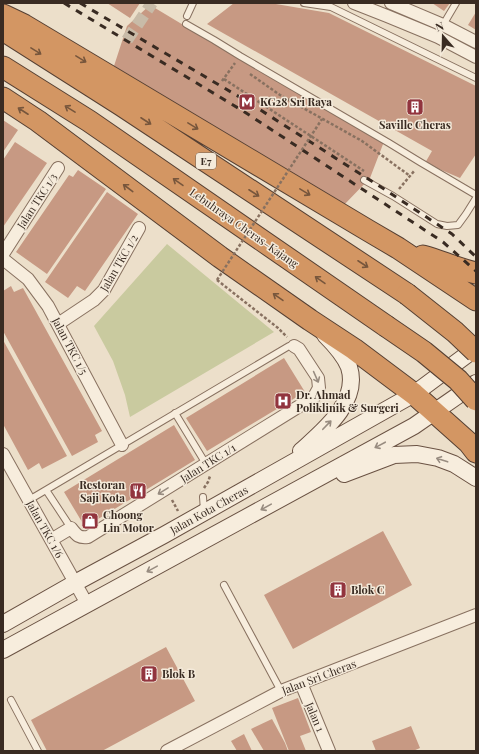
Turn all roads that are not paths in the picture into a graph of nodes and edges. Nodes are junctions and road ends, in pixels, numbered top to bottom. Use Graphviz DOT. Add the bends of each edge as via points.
graph roads {
  1 [pos="193,3"];
  2 [pos="304,3"];
  3 [pos="354,3"];
  4 [pos="391,3"];
  5 [pos="456,3"];
  6 [pos="3,15"];
  7 [pos="187,16"];
  8 [pos="186,24"];
  9 [pos="442,25"];
  10 [pos="3,30"];
  11 [pos="476,42"];
  12 [pos="476,57"];
  13 [pos="3,67"];
  14 [pos="476,78"];
  15 [pos="3,98"];
  16 [pos="58,168"];
  17 [pos="364,180"];
  18 [pos="476,196"];
  19 [pos="139,228"];
  20 [pos="398,248"];
  21 [pos="3,254"];
  22 [pos="3,259"];
  23 [pos="476,273"];
  24 [pos="476,300"];
  25 [pos="310,320"];
  26 [pos="58,324"];
  27 [pos="294,346"];
  28 [pos="476,348"];
  29 [pos="476,352"];
  30 [pos="476,383"];
  31 [pos="414,394"];
  32 [pos="476,400"];
  33 [pos="435,412"];
  34 [pos="175,413"];
  35 [pos="122,445"];
  36 [pos="476,452"];
  37 [pos="3,454"];
  38 [pos="206,464"];
  39 [pos="279,471"];
  40 [pos="476,478"];
  41 [pos="46,490"];
  42 [pos="293,492"];
  43 [pos="203,497"];
  44 [pos="29,500"];
  45 [pos="204,513"];
  46 [pos="71,528"];
  47 [pos="51,540"];
  48 [pos="75,583"];
  49 [pos="224,585"];
  50 [pos="87,604"];
  51 [pos="476,615"];
  52 [pos="3,624"];
  53 [pos="3,650"];
  54 [pos="301,683"];
  55 [pos="281,691"];
  56 [pos="11,700"];
  57 [pos="38,751"];
  58 [pos="167,751"];
  59 [pos="329,751"];
  1 -- 7 [label="lane"];
  2 -- 14 [label="lane" via="331,7"];
  3 -- 12 [label="street"];
  4 -- 9 [label="street"];
  5 -- 9 [label="lane"];
  6 -- 20 [label="highway, one-way" via="24,25"];
  8 -- 18 [label="lane"];
  9 -- 11 [label="street"];
  10 -- 29 [label="highway, E7, one-way, bridge" via="407,294"];
  32 -- 13 [label="highway, Lebuhraya Cheras–Kajang, one-way, bridge" via="458,380 424,352 89,121"];
  25 -- 15 [label="highway, one-way"];
  16 -- 21 [label="street, Jalan TKC 1/3"];
  17 -- 18 [label="lane" via="437,224 448,226 458,225"];
  19 -- 26 [label="street, Jalan TKC 1/2" via="104,290 94,300"];
  20 -- 23 [label="highway"];
  20 -- 24 [label="highway"];
  22 -- 26 [label="street, Jalan TKC 1/5" via="28,279"];
  25 -- 31 [label="highway" via="354,348"];
  39 -- 25 [label="main road, one-way" via="335,417 345,404 350,391 349,367 336,347"];
  26 -- 35 [label="street, Jalan TKC 1/5"];
  27 -- 34 [label="lane" via="289,346"];
  27 -- 38 [label="street, Jalan TKC 1/1, one-way" via="299,348 318,378 319,388 314,397"];
  28 -- 31 [label="main road, Jalan Kota Cheras"];
  30 -- 33 [label="main road"];
  31 -- 33 [label="highway"];
  31 -- 39 [label="main road, Jalan Kota Cheras"];
  33 -- 36 [label="highway"];
  33 -- 42 [label="main road, one-way"];
  34 -- 35 [label="lane"];
  34 -- 38 [label="lane"];
  35 -- 41 [label="lane"];
  37 -- 44 [label="street, Jalan TKC 1/6"];
  38 -- 46 [label="street, Jalan TKC 1/1, one-way" via="88,537 77,536"];
  39 -- 45 [label="main road, Jalan Kota Cheras"];
  40 -- 42 [label="main road, one-way" via="454,464 438,458 417,454 394,455"];
  41 -- 44 [label="lane"];
  41 -- 46 [label="lane"];
  42 -- 50 [label="main road, one-way"];
  43 -- 45 [label="lane"];
  44 -- 47 [label="street, Jalan TKC 1/6"];
  45 -- 48 [label="main road, Jalan Kota Cheras"];
  46 -- 47 [label="street"];
  47 -- 48 [label="street, Jalan TKC 1/6"];
  48 -- 50 [label="street, Jalan TKC 1/6"];
  48 -- 52 [label="main road, Jalan Kota Cheras"];
  49 -- 55 [label="lane"];
  50 -- 53 [label="main road"];
  51 -- 54 [label="street, Jalan Sri Cheras"];
  54 -- 55 [label="street, Jalan Sri Cheras"];
  54 -- 59 [label="street, Jalan 1"];
  55 -- 58 [label="street, Jalan Sri Cheras"];
  56 -- 57 [label="lane"];
}
